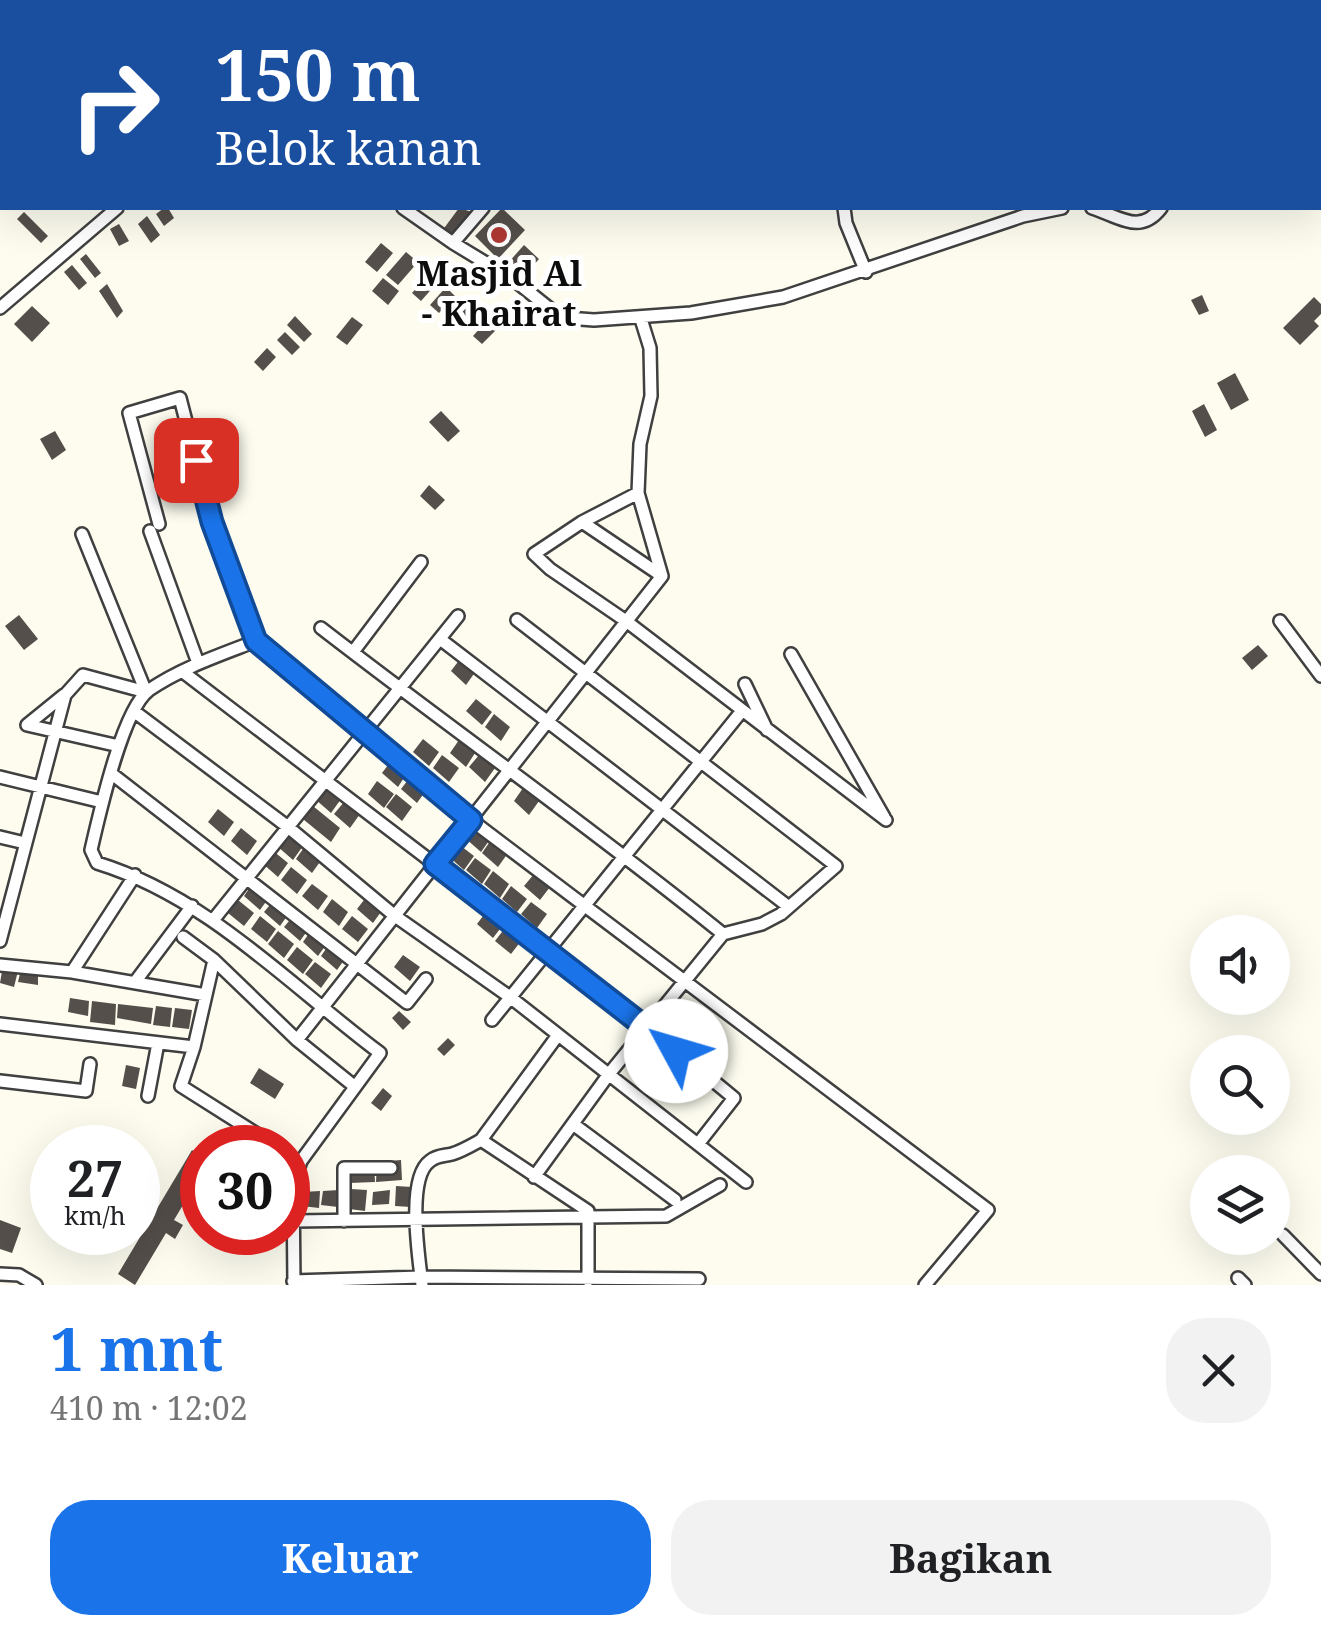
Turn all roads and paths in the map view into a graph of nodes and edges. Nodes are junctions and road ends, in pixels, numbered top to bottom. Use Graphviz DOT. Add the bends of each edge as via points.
graph roads {
  1 [pos="116,210"];
  2 [pos="406,210"];
  3 [pos="482,210"];
  4 [pos="844,210"];
  5 [pos="1052,210"];
  6 [pos="1098,210"];
  7 [pos="1159,210"];
  8 [pos="453,244"];
  9 [pos="866,272"];
  10 [pos="0,308"];
  11 [pos="641,319"];
  12 [pos="638,493"];
  13 [pos="582,522"];
  14 [pos="82,534"];
  15 [pos="421,562"];
  16 [pos="662,576"];
  17 [pos="458,616"];
  18 [pos="517,620"];
  19 [pos="626,621"];
  20 [pos="1280,622"];
  21 [pos="321,628"];
  22 [pos="440,639"];
  23 [pos="256,641"];
  24 [pos="353,652"];
  25 [pos="790,654"];
  26 [pos="198,663"];
  27 [pos="183,672"];
  28 [pos="585,673"];
  29 [pos="1321,676"];
  30 [pos="745,684"];
  31 [pos="399,689"];
  32 [pos="146,692"];
  33 [pos="65,694"];
  34 [pos="135,712"];
  35 [pos="741,712"];
  36 [pos="548,721"];
  37 [pos="57,731"];
  38 [pos="768,732"];
  39 [pos="364,734"];
  40 [pos="119,746"];
  41 [pos="703,761"];
  42 [pos="509,770"];
  43 [pos="112,774"];
  44 [pos="0,777"];
  45 [pos="325,781"];
  46 [pos="40,784"];
  47 [pos="102,802"];
  48 [pos="663,812"];
  49 [pos="471,820"];
  50 [pos="288,827"];
  51 [pos="0,836"];
  52 [pos="26,843"];
  53 [pos="626,856"];
  54 [pos="435,864"];
  55 [pos="136,875"];
  56 [pos="246,880"];
  57 [pos="5,897"];
  58 [pos="192,906"];
  59 [pos="585,906"];
  60 [pos="789,907"];
  61 [pos="395,916"];
  62 [pos="214,920"];
  63 [pos="723,934"];
  64 [pos="184,937"];
  65 [pos="0,941"];
  66 [pos="546,953"];
  67 [pos="214,960"];
  68 [pos="357,964"];
  69 [pos="0,965"];
  70 [pos="72,972"];
  71 [pos="426,980"];
  72 [pos="135,982"];
  73 [pos="684,982"];
  74 [pos="206,995"];
  75 [pos="510,997"];
  76 [pos="322,1010"];
  77 [pos="492,1020"];
  78 [pos="0,1024"];
  79 [pos="648,1027"];
  80 [pos="558,1035"];
  81 [pos="297,1040"];
  82 [pos="158,1043"];
  83 [pos="194,1048"];
  84 [pos="90,1064"];
  85 [pos="609,1074"];
  86 [pos="0,1081"];
  87 [pos="354,1086"];
  88 [pos="148,1096"];
  89 [pos="573,1124"];
  90 [pos="242,1125"];
  91 [pos="481,1140"];
  92 [pos="698,1144"];
  93 [pos="310,1148"];
  94 [pos="391,1168"];
  95 [pos="534,1177"];
  96 [pos="746,1182"];
  97 [pos="720,1185"];
  98 [pos="675,1200"];
  99 [pos="588,1217"];
  100 [pos="310,1221"];
  101 [pos="344,1221"];
  102 [pos="416,1222"];
  103 [pos="1290,1241"];
  104 [pos="294,1255"];
  105 [pos="0,1274"];
  106 [pos="1321,1274"];
  107 [pos="699,1279"];
  108 [pos="588,1280"];
  109 [pos="422,1281"];
  110 [pos="563,1282"];
  111 [pos="294,1283"];
  112 [pos="36,1285"];
  113 [pos="924,1285"];
  1 -- 10 [label="street"];
  2 -- 8 [label="street"];
  3 -- 8 [label="street"];
  4 -- 9 [label="street"];
  5 -- 9 [label="street"];
  6 -- 7 [label="street" via="1138,224"];
  8 -- 11 [label="street" via="567,318"];
  9 -- 11 [label="street" via="784,297"];
  11 -- 12 [label="street" via="650,348 650,396"];
  12 -- 13 [label="street"];
  12 -- 16 [label="street"];
  13 -- 16 [label="street"];
  13 -- 19 [label="street" via="534,554"];
  14 -- 32 [label="street"];
  15 -- 24 [label="street"];
  16 -- 19 [label="street"];
  17 -- 22 [label="street"];
  18 -- 28 [label="street"];
  19 -- 28 [label="street"];
  19 -- 35 [label="street"];
  20 -- 29 [label="street"];
  21 -- 24 [label="street"];
  22 -- 31 [label="street"];
  22 -- 36 [label="street"];
  23 -- 26 [label="street"];
  23 -- 26 [label="street" via="212,522 180,398 129,413 154,527"];
  23 -- 39 [label="street"];
  24 -- 31 [label="street"];
  25 -- 38 [label="street" via="886,820"];
  26 -- 27 [label="street"];
  27 -- 32 [label="street"];
  27 -- 45 [label="street"];
  28 -- 36 [label="street"];
  28 -- 41 [label="street"];
  30 -- 38 [label="street"];
  31 -- 39 [label="street"];
  31 -- 42 [label="street"];
  32 -- 33 [label="street" via="83,675"];
  32 -- 34 [label="street"];
  33 -- 37 [label="street"];
  33 -- 37 [label="street" via="28,725"];
  34 -- 40 [label="street"];
  34 -- 50 [label="street"];
  35 -- 38 [label="street"];
  35 -- 41 [label="street"];
  36 -- 42 [label="street"];
  36 -- 48 [label="street"];
  37 -- 40 [label="street"];
  37 -- 46 [label="street"];
  39 -- 45 [label="street"];
  39 -- 49 [label="street"];
  40 -- 43 [label="street"];
  41 -- 48 [label="street"];
  41 -- 60 [label="street" via="836,866"];
  42 -- 49 [label="street"];
  42 -- 53 [label="street"];
  43 -- 47 [label="street"];
  43 -- 56 [label="street"];
  44 -- 46 [label="street"];
  45 -- 50 [label="street"];
  45 -- 54 [label="street"];
  46 -- 47 [label="street"];
  46 -- 52 [label="street"];
  47 -- 55 [label="street" via="91,850 97,863"];
  48 -- 53 [label="street"];
  48 -- 60 [label="street"];
  49 -- 54 [label="street"];
  49 -- 59 [label="street"];
  50 -- 56 [label="street"];
  50 -- 61 [label="street"];
  51 -- 52 [label="street"];
  52 -- 57 [label="street"];
  53 -- 59 [label="street"];
  53 -- 63 [label="street"];
  54 -- 61 [label="street"];
  54 -- 66 [label="street"];
  55 -- 58 [label="street"];
  55 -- 70 [label="street"];
  56 -- 62 [label="street"];
  56 -- 68 [label="street"];
  57 -- 65 [label="street"];
  58 -- 62 [label="street"];
  58 -- 72 [label="street"];
  59 -- 66 [label="street"];
  59 -- 73 [label="street"];
  60 -- 63 [label="street" via="762,924"];
  61 -- 68 [label="street"];
  61 -- 75 [label="street"];
  62 -- 76 [label="street"];
  63 -- 73 [label="street"];
  64 -- 67 [label="street"];
  66 -- 75 [label="street"];
  66 -- 79 [label="street"];
  67 -- 74 [label="street"];
  67 -- 81 [label="street"];
  68 -- 71 [label="street" via="407,1004"];
  68 -- 76 [label="street"];
  69 -- 70 [label="street"];
  70 -- 72 [label="street"];
  72 -- 74 [label="street"];
  73 -- 79 [label="street"];
  73 -- 113 [label="street" via="988,1210"];
  74 -- 83 [label="street"];
  75 -- 77 [label="street"];
  75 -- 80 [label="street"];
  76 -- 81 [label="street"];
  76 -- 87 [label="street" via="380,1053"];
  78 -- 82 [label="street"];
  79 -- 85 [label="street"];
  79 -- 92 [label="street" via="734,1098"];
  80 -- 85 [label="street"];
  80 -- 91 [label="street"];
  81 -- 87 [label="street"];
  82 -- 83 [label="street"];
  82 -- 88 [label="street"];
  83 -- 90 [label="street" via="180,1086"];
  84 -- 86 [label="street" via="86,1091"];
  85 -- 89 [label="street"];
  85 -- 92 [label="street"];
  87 -- 93 [label="street"];
  89 -- 95 [label="street"];
  89 -- 98 [label="street"];
  91 -- 95 [label="street"];
  91 -- 102 [label="street" via="425,1164"];
  92 -- 96 [label="street"];
  94 -- 101 [label="street" via="344,1168"];
  95 -- 99 [label="street"];
  97 -- 99 [label="street" via="666,1216"];
  99 -- 102 [label="street"];
  99 -- 108 [label="street"];
  100 -- 101 [label="street"];
  101 -- 102 [label="street"];
  102 -- 109 [label="street"];
  103 -- 106 [label="street"];
  104 -- 111 [label="street"];
  105 -- 112 [label="street"];
  107 -- 108 [label="street"];
  108 -- 110 [label="street"];
  109 -- 110 [label="street"];
  109 -- 111 [label="street"];
}
